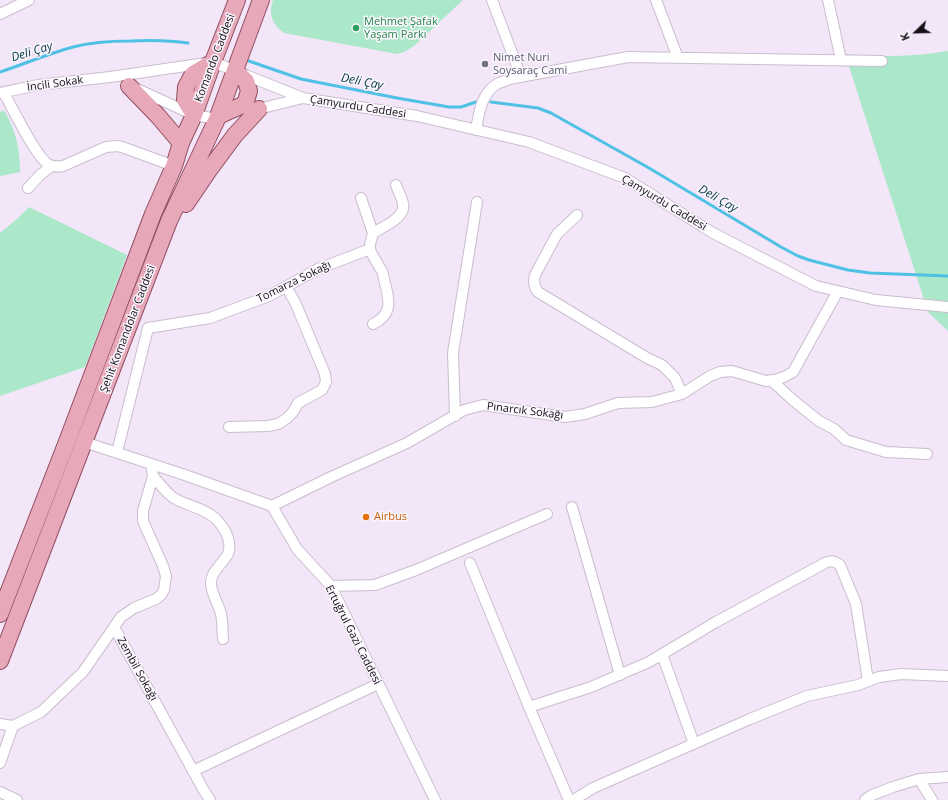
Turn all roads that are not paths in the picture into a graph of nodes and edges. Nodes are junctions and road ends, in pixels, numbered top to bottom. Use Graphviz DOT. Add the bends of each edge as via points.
graph roads {
  1 [pos="30,0"];
  2 [pos="237,0"];
  3 [pos="261,0"];
  4 [pos="492,0"];
  5 [pos="656,0"];
  6 [pos="828,0"];
  7 [pos="0,14"];
  8 [pos="678,58"];
  9 [pos="841,60"];
  10 [pos="882,61"];
  11 [pos="213,62"];
  12 [pos="235,71"];
  13 [pos="110,77"];
  14 [pos="520,77"];
  15 [pos="129,86"];
  16 [pos="2,93"];
  17 [pos="303,98"];
  18 [pos="259,109"];
  19 [pos="194,115"];
  20 [pos="218,117"];
  21 [pos="476,130"];
  22 [pos="181,143"];
  23 [pos="52,166"];
  24 [pos="174,166"];
  25 [pos="396,185"];
  26 [pos="28,188"];
  27 [pos="361,198"];
  28 [pos="477,202"];
  29 [pos="577,215"];
  30 [pos="373,233"];
  31 [pos="162,241"];
  32 [pos="370,249"];
  33 [pos="286,287"];
  34 [pos="838,292"];
  35 [pos="947,308"];
  36 [pos="133,316"];
  37 [pos="373,324"];
  38 [pos="148,328"];
  39 [pos="771,380"];
  40 [pos="682,394"];
  41 [pos="455,416"];
  42 [pos="229,427"];
  43 [pos="84,442"];
  44 [pos="117,452"];
  45 [pos="927,454"];
  46 [pos="151,464"];
  47 [pos="153,476"];
  48 [pos="272,506"];
  49 [pos="572,507"];
  50 [pos="547,514"];
  51 [pos="470,562"];
  52 [pos="331,586"];
  53 [pos="0,614"];
  54 [pos="114,628"];
  55 [pos="223,639"];
  56 [pos="662,654"];
  57 [pos="0,661"];
  58 [pos="620,674"];
  59 [pos="948,676"];
  60 [pos="868,681"];
  61 [pos="378,684"];
  62 [pos="529,707"];
  63 [pos="0,724"];
  64 [pos="12,726"];
  65 [pos="694,744"];
  66 [pos="0,763"];
  67 [pos="193,771"];
  68 [pos="948,777"];
  69 [pos="919,779"];
  70 [pos="0,792"];
  71 [pos="17,800"];
  72 [pos="210,800"];
  73 [pos="435,800"];
  74 [pos="569,800"];
  75 [pos="574,800"];
  76 [pos="865,800"];
  77 [pos="932,800"];
  1 -- 7 [label="street"];
  2 -- 11 [label="main road, Komando Caddesi"];
  3 -- 12 [label="main road, Şehit Komandolar Caddesi"];
  4 -- 14 [label="street"];
  5 -- 8 [label="street"];
  6 -- 9 [label="street"];
  8 -- 9 [label="street"];
  8 -- 14 [label="street" via="628,57"];
  9 -- 10 [label="street"];
  11 -- 12 [label="street, Çamyurdu Caddesi"];
  11 -- 13 [label="street, İncili Sokak"];
  11 -- 19 [label="main road, Komando Caddesi"];
  12 -- 17 [label="street, Çamyurdu Caddesi"];
  12 -- 20 [label="main road, Şehit Komandolar Caddesi"];
  13 -- 15 [label="street"];
  13 -- 16 [label="street, İncili Sokak" via="38,85"];
  14 -- 21 [label="street" via="497,85 486,94 480,107"];
  15 -- 19 [label="street"];
  15 -- 22 [label="main road"];
  16 -- 23 [label="street" via="38,153"];
  17 -- 18 [label="street, Çamyurdu Caddesi"];
  17 -- 21 [label="street, Çamyurdu Caddesi" via="416,116"];
  18 -- 20 [label="street, Çamyurdu Caddesi"];
  18 -- 31 [label="main road" via="213,164"];
  19 -- 20 [label="street, Çamyurdu Caddesi"];
  19 -- 22 [label="main road, Şehit Komandolar Caddesi"];
  20 -- 31 [label="main road, Şehit Komandolar Caddesi"];
  21 -- 34 [label="street, Çamyurdu Caddesi" via="529,142 625,178 713,233 816,286"];
  22 -- 24 [label="main road, Şehit Komandolar Caddesi"];
  23 -- 24 [label="street" via="63,166 102,149 116,146"];
  23 -- 26 [label="street"];
  24 -- 53 [label="main road, Şehit Komandolar Caddesi" via="150,222"];
  25 -- 30 [label="street" via="403,204 402,212"];
  27 -- 30 [label="street"];
  28 -- 41 [label="street" via="453,352"];
  29 -- 40 [label="street" via="557,234 535,276 535,289 646,358 662,365 675,378"];
  30 -- 32 [label="street"];
  31 -- 36 [label="main road, Şehit Komandolar Caddesi"];
  32 -- 33 [label="street, Tomarza Sokağı" via="318,269"];
  32 -- 37 [label="street" via="382,272 389,304 384,316"];
  33 -- 38 [label="street, Tomarza Sokağı" via="210,318"];
  33 -- 42 [label="street" via="295,302 325,374 325,386 298,403 293,412 278,424"];
  34 -- 35 [label="street, Çamyurdu Caddesi" via="876,300"];
  34 -- 39 [label="street, Pınarcık Sokağı" via="792,372"];
  36 -- 38 [label="street"];
  36 -- 43 [label="main road, Şehit Komandolar Caddesi"];
  38 -- 44 [label="street"];
  39 -- 40 [label="street, Pınarcık Sokağı" via="766,381 732,371 720,372"];
  39 -- 45 [label="street" via="819,421 834,429 846,440 886,452"];
  40 -- 41 [label="street, Pınarcık Sokağı" via="652,402 618,403 585,414 565,417 483,405 464,410"];
  41 -- 48 [label="street, Pınarcık Sokağı" via="407,443"];
  43 -- 44 [label="street"];
  43 -- 57 [label="main road, Şehit Komandolar Caddesi"];
  44 -- 46 [label="street"];
  46 -- 47 [label="street, Zembil Sokağı"];
  46 -- 48 [label="street"];
  47 -- 54 [label="street, Zembil Sokağı" via="143,511 143,521 163,566 166,576 164,590 156,599 134,608 121,617"];
  47 -- 55 [label="street" via="172,498 214,517 228,536 228,553 213,574 211,584 221,615"];
  48 -- 52 [label="street, Ertuğrul Gazi Caddesi" via="297,549"];
  49 -- 58 [label="street"];
  50 -- 52 [label="street" via="416,570 374,585"];
  51 -- 62 [label="street"];
  52 -- 61 [label="street, Ertuğrul Gazi Caddesi"];
  54 -- 64 [label="street" via="78,677 41,712"];
  54 -- 67 [label="street, Zembil Sokağı"];
  56 -- 58 [label="street"];
  56 -- 60 [label="street" via="722,618 827,562 834,562 840,565 856,604"];
  56 -- 65 [label="street"];
  58 -- 62 [label="street"];
  59 -- 60 [label="street" via="901,674"];
  60 -- 65 [label="street" via="807,696"];
  61 -- 67 [label="street"];
  61 -- 73 [label="street, Ertuğrul Gazi Caddesi"];
  62 -- 74 [label="street"];
  63 -- 64 [label="street"];
  64 -- 66 [label="street"];
  65 -- 75 [label="street" via="593,788"];
  67 -- 72 [label="street, Zembil Sokağı"];
  68 -- 69 [label="street"];
  69 -- 76 [label="street" via="872,795"];
  69 -- 77 [label="street"];
  70 -- 71 [label="street"];
}
